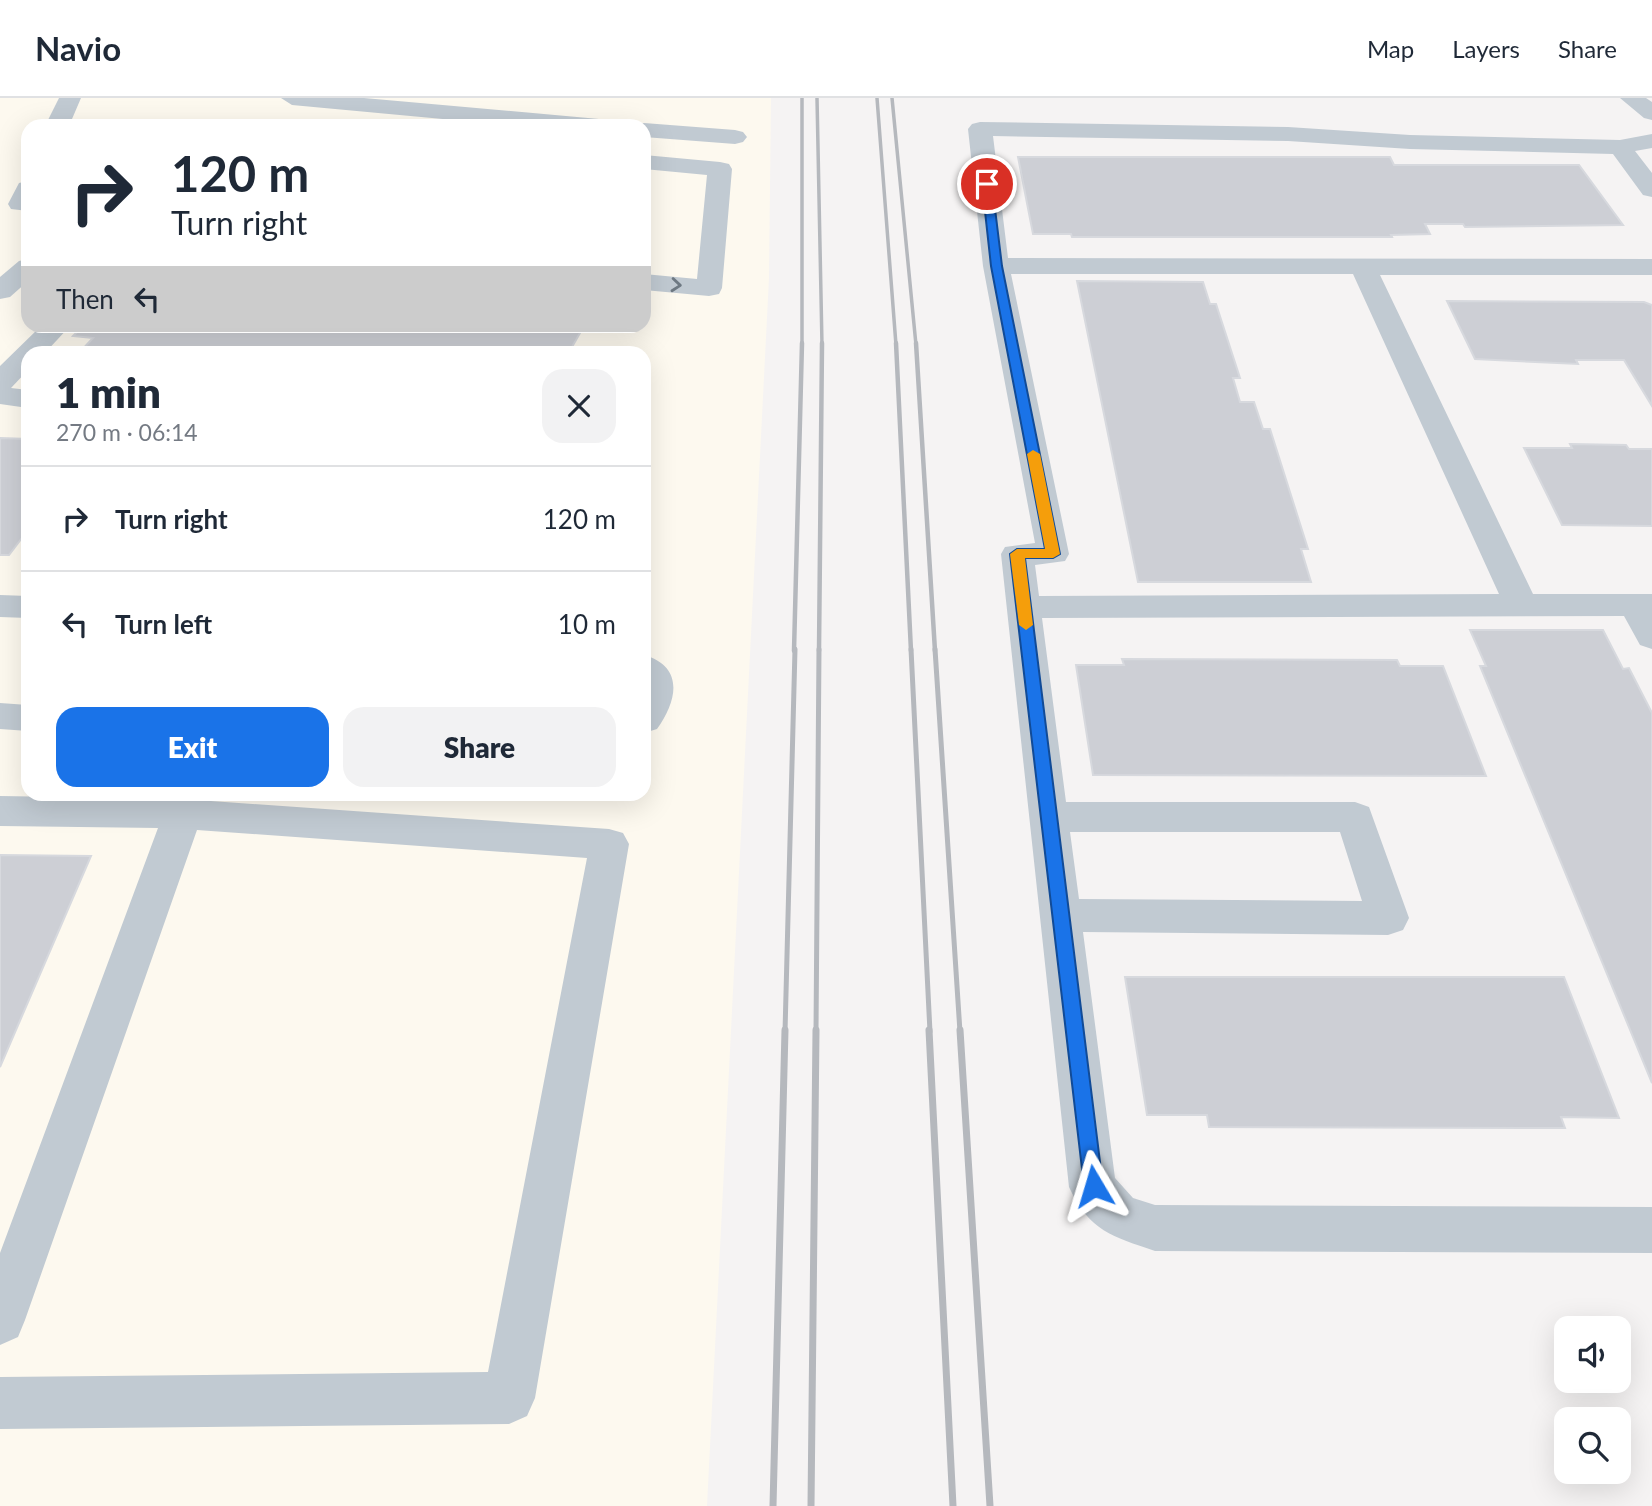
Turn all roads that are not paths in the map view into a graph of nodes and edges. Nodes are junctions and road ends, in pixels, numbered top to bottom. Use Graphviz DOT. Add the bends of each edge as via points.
graph roads {
  1 [pos="70,98"];
  2 [pos="292,98"];
  3 [pos="538,98"];
  4 [pos="1631,98"];
  5 [pos="343,101"];
  6 [pos="454,106"];
  7 [pos="1652,113"];
  8 [pos="60,119"];
  9 [pos="482,119"];
  10 [pos="524,119"];
  11 [pos="651,131"];
  12 [pos="735,137"];
  13 [pos="1652,141"];
  14 [pos="1620,147"];
  15 [pos="651,163"];
  16 [pos="1652,190"];
  17 [pos="996,266"];
  18 [pos="1363,267"];
  19 [pos="1652,267"];
  20 [pos="21,273"];
  21 [pos="651,283"];
  22 [pos="0,291"];
  23 [pos="49,333"];
  24 [pos="36,346"];
  25 [pos="21,361"];
  26 [pos="0,382"];
  27 [pos="0,395"];
  28 [pos="21,398"];
  29 [pos="1521,605"];
  30 [pos="1644,605"];
  31 [pos="0,606"];
  32 [pos="21,607"];
  33 [pos="1024,607"];
  34 [pos="1652,637"];
  35 [pos="651,672"];
  36 [pos="651,710"];
  37 [pos="0,716"];
  38 [pos="21,718"];
  39 [pos="0,811"];
  40 [pos="183,814"];
  41 [pos="1049,817"];
  42 [pos="1061,915"];
  43 [pos="1652,1230"];
  44 [pos="0,1320"];
  45 [pos="0,1403"];
  1 -- 8 [label="street"];
  2 -- 5 [label="street"];
  3 -- 10 [label="street"];
  4 -- 7 [label="street"];
  5 -- 6 [label="street"];
  6 -- 9 [label="street"];
  11 -- 12 [label="street"];
  13 -- 14 [label="street"];
  14 -- 16 [label="street"];
  14 -- 17 [label="street" via="1288,134 980,129"];
  21 -- 15 [label="street, one-way" via="709,288 720,169"];
  17 -- 18 [label="street"];
  17 -- 33 [label="street" via="1053,554 1017,554"];
  18 -- 19 [label="street"];
  18 -- 29 [label="street"];
  20 -- 22 [label="street"];
  23 -- 24 [label="street"];
  25 -- 26 [label="street"];
  27 -- 28 [label="street"];
  29 -- 30 [label="street"];
  29 -- 33 [label="street"];
  30 -- 34 [label="street"];
  31 -- 32 [label="street"];
  33 -- 41 [label="street"];
  35 -- 36 [label="street"];
  37 -- 38 [label="street"];
  39 -- 40 [label="street"];
  40 -- 44 [label="street"];
  40 -- 45 [label="street" via="609,844 509,1398"];
  41 -- 42 [label="street"];
  41 -- 42 [label="street" via="1355,817 1388,918"];
  42 -- 43 [label="street" via="1094,1186 1118,1215 1155,1228"];
}
